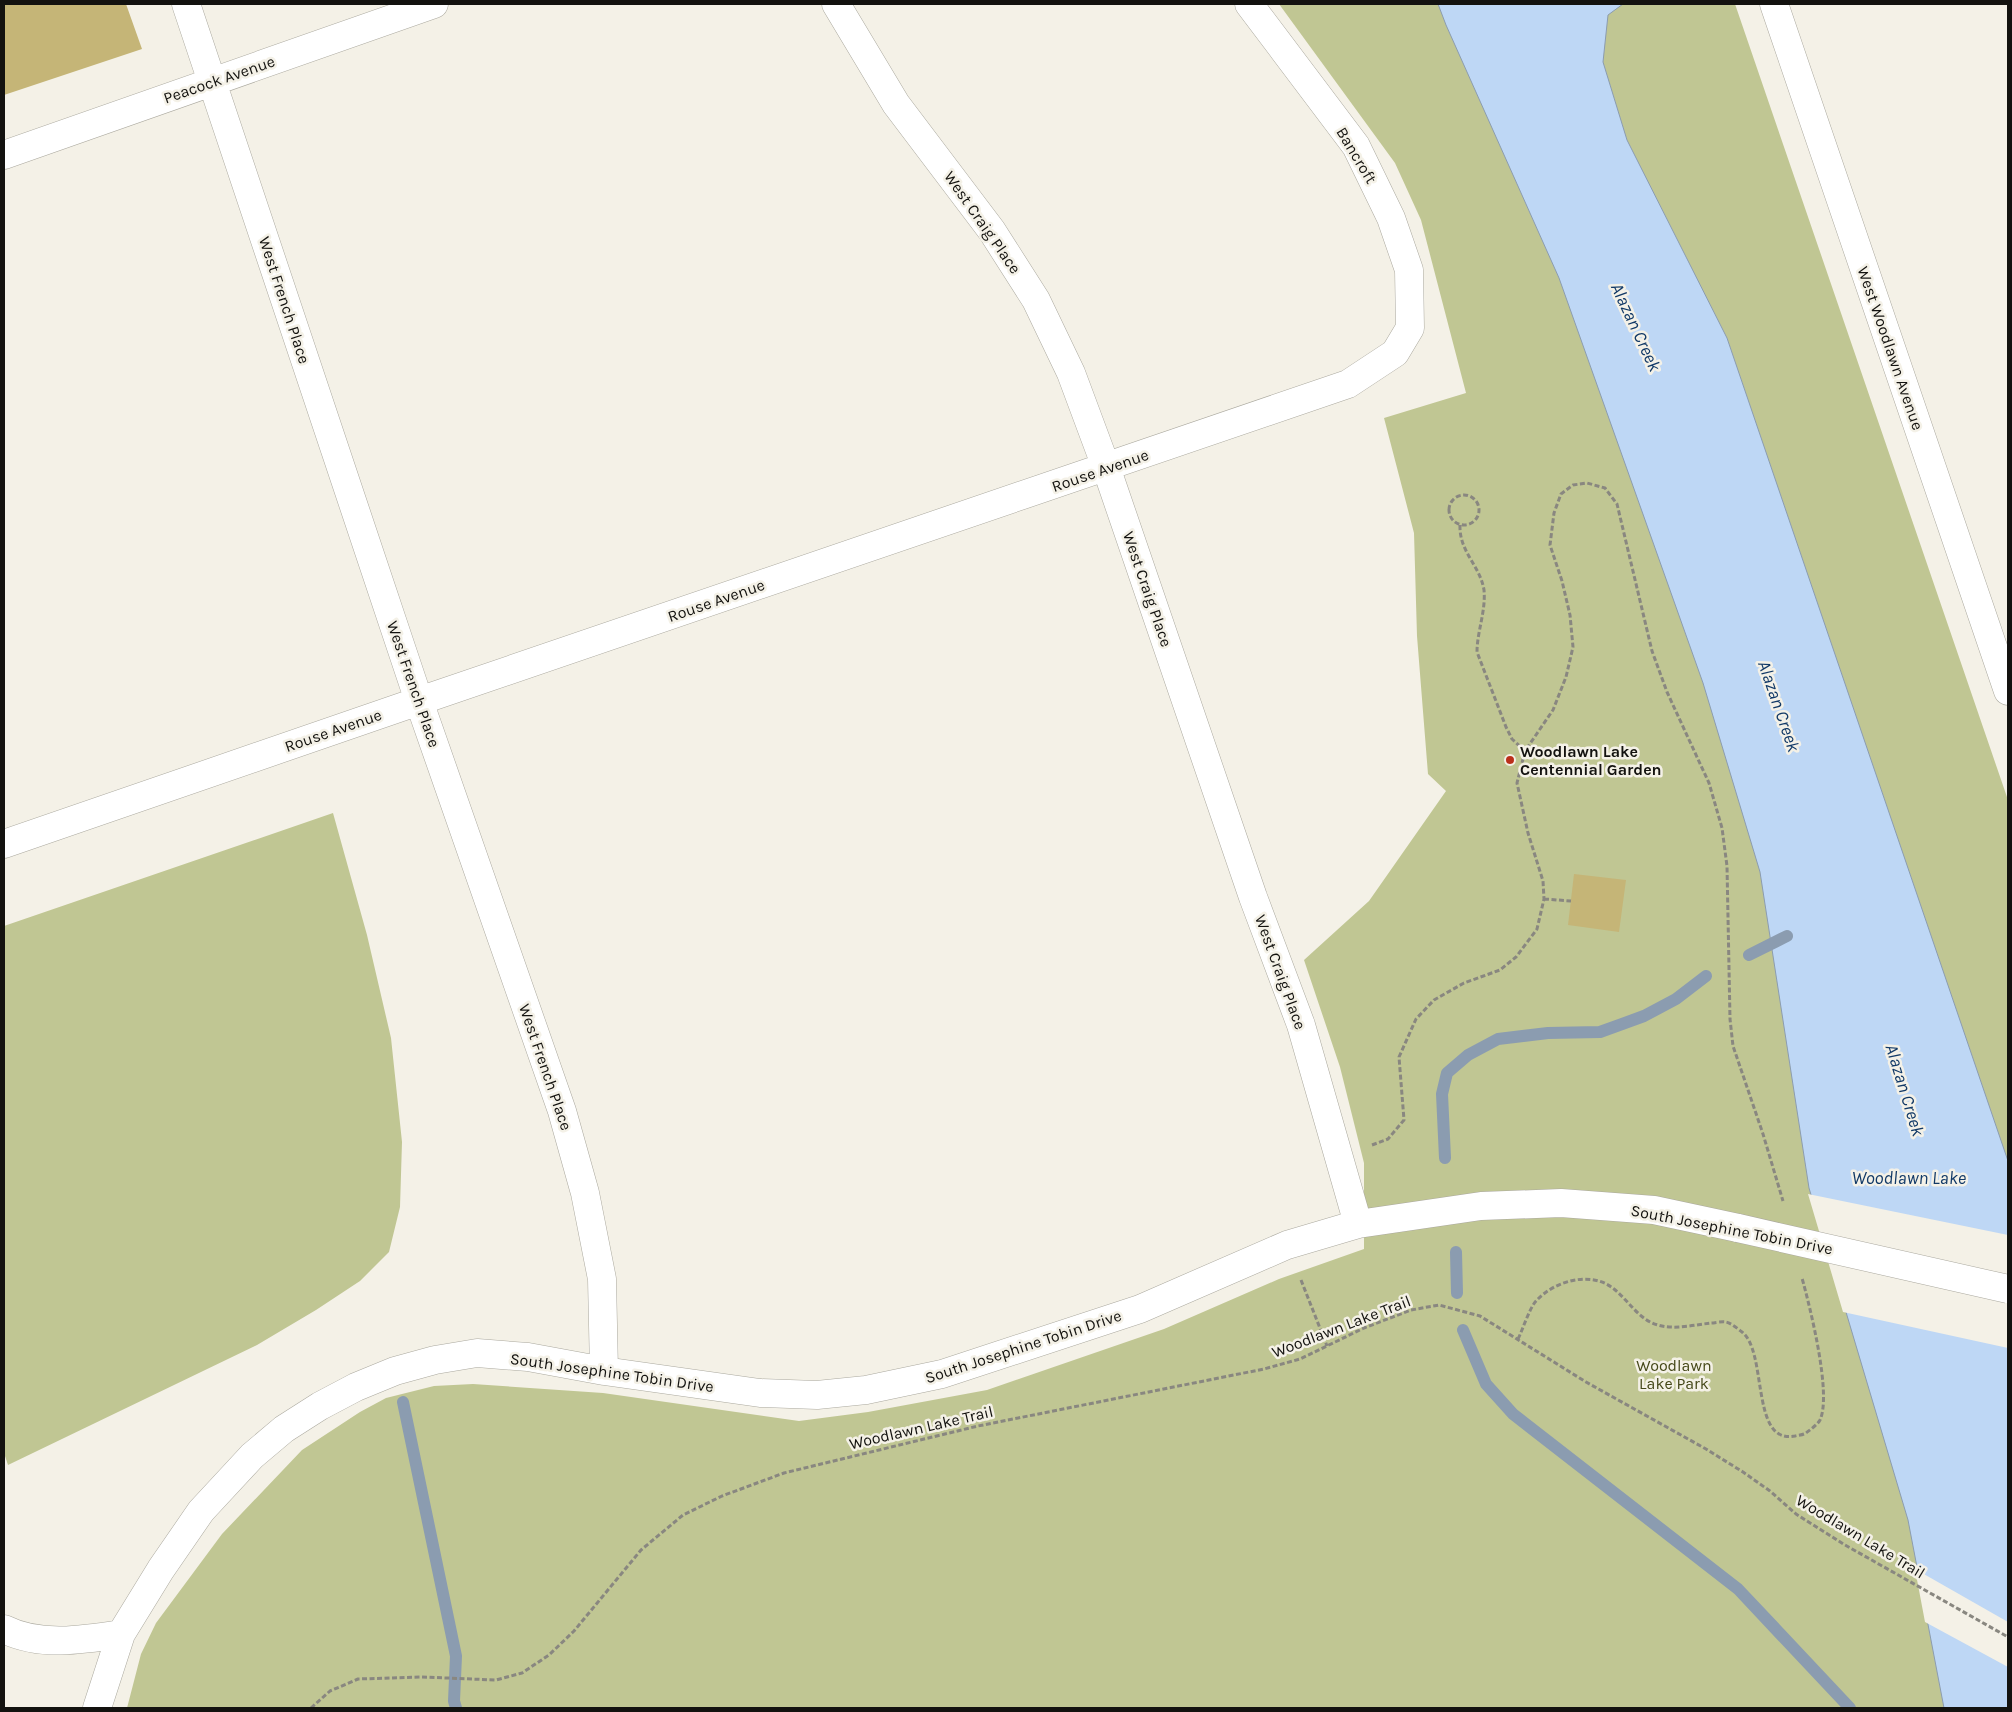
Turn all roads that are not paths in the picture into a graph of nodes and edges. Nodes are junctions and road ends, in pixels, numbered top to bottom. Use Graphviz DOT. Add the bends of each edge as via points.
graph roads {
  1 [pos="186,4"];
  2 [pos="434,4"];
  3 [pos="836,4"];
  4 [pos="1249,4"];
  5 [pos="1774,4"];
  6 [pos="213,81"];
  7 [pos="4,154"];
  8 [pos="1410,328"];
  9 [pos="1106,467"];
  10 [pos="2008,691"];
  11 [pos="419,701"];
  12 [pos="4,844"];
  13 [pos="1358,1224"];
  14 [pos="2008,1289"];
  15 [pos="604,1371"];
  16 [pos="4,1629"];
  17 [pos="121,1634"];
  18 [pos="97,1708"];
  1 -- 6 [label="street, West French Place"];
  2 -- 6 [label="street, Peacock Avenue"];
  3 -- 9 [label="street, West Craig Place" via="896,104 992,231 1036,300 1072,374"];
  4 -- 8 [label="street, Bancroft" via="1356,146 1391,218 1409,270"];
  5 -- 10 [label="street, West Woodlawn Avenue"];
  6 -- 7 [label="street, Peacock Avenue"];
  6 -- 11 [label="street, West French Place"];
  8 -- 9 [label="street, Rouse Avenue" via="1396,353 1348,384"];
  9 -- 11 [label="street, Rouse Avenue"];
  9 -- 13 [label="street, West Craig Place" via="1253,898 1301,1025"];
  11 -- 12 [label="street, Rouse Avenue"];
  11 -- 15 [label="street, West French Place" via="562,1111 585,1193 602,1279"];
  13 -- 14 [label="street, South Josephine Tobin Drive, bridge" via="1481,1206 1561,1202 1654,1210"];
  13 -- 15 [label="street, South Josephine Tobin Drive" via="1287,1245 1140,1309 942,1374 866,1390 816,1395 760,1394"];
  15 -- 17 [label="street, South Josephine Tobin Drive" via="528,1357 477,1353 395,1371 320,1406 284,1429 252,1456 201,1511"];
  16 -- 17 [label="street" via="40,1639 82,1640"];
  17 -- 18 [label="street, South Josephine Tobin Drive"];
}
